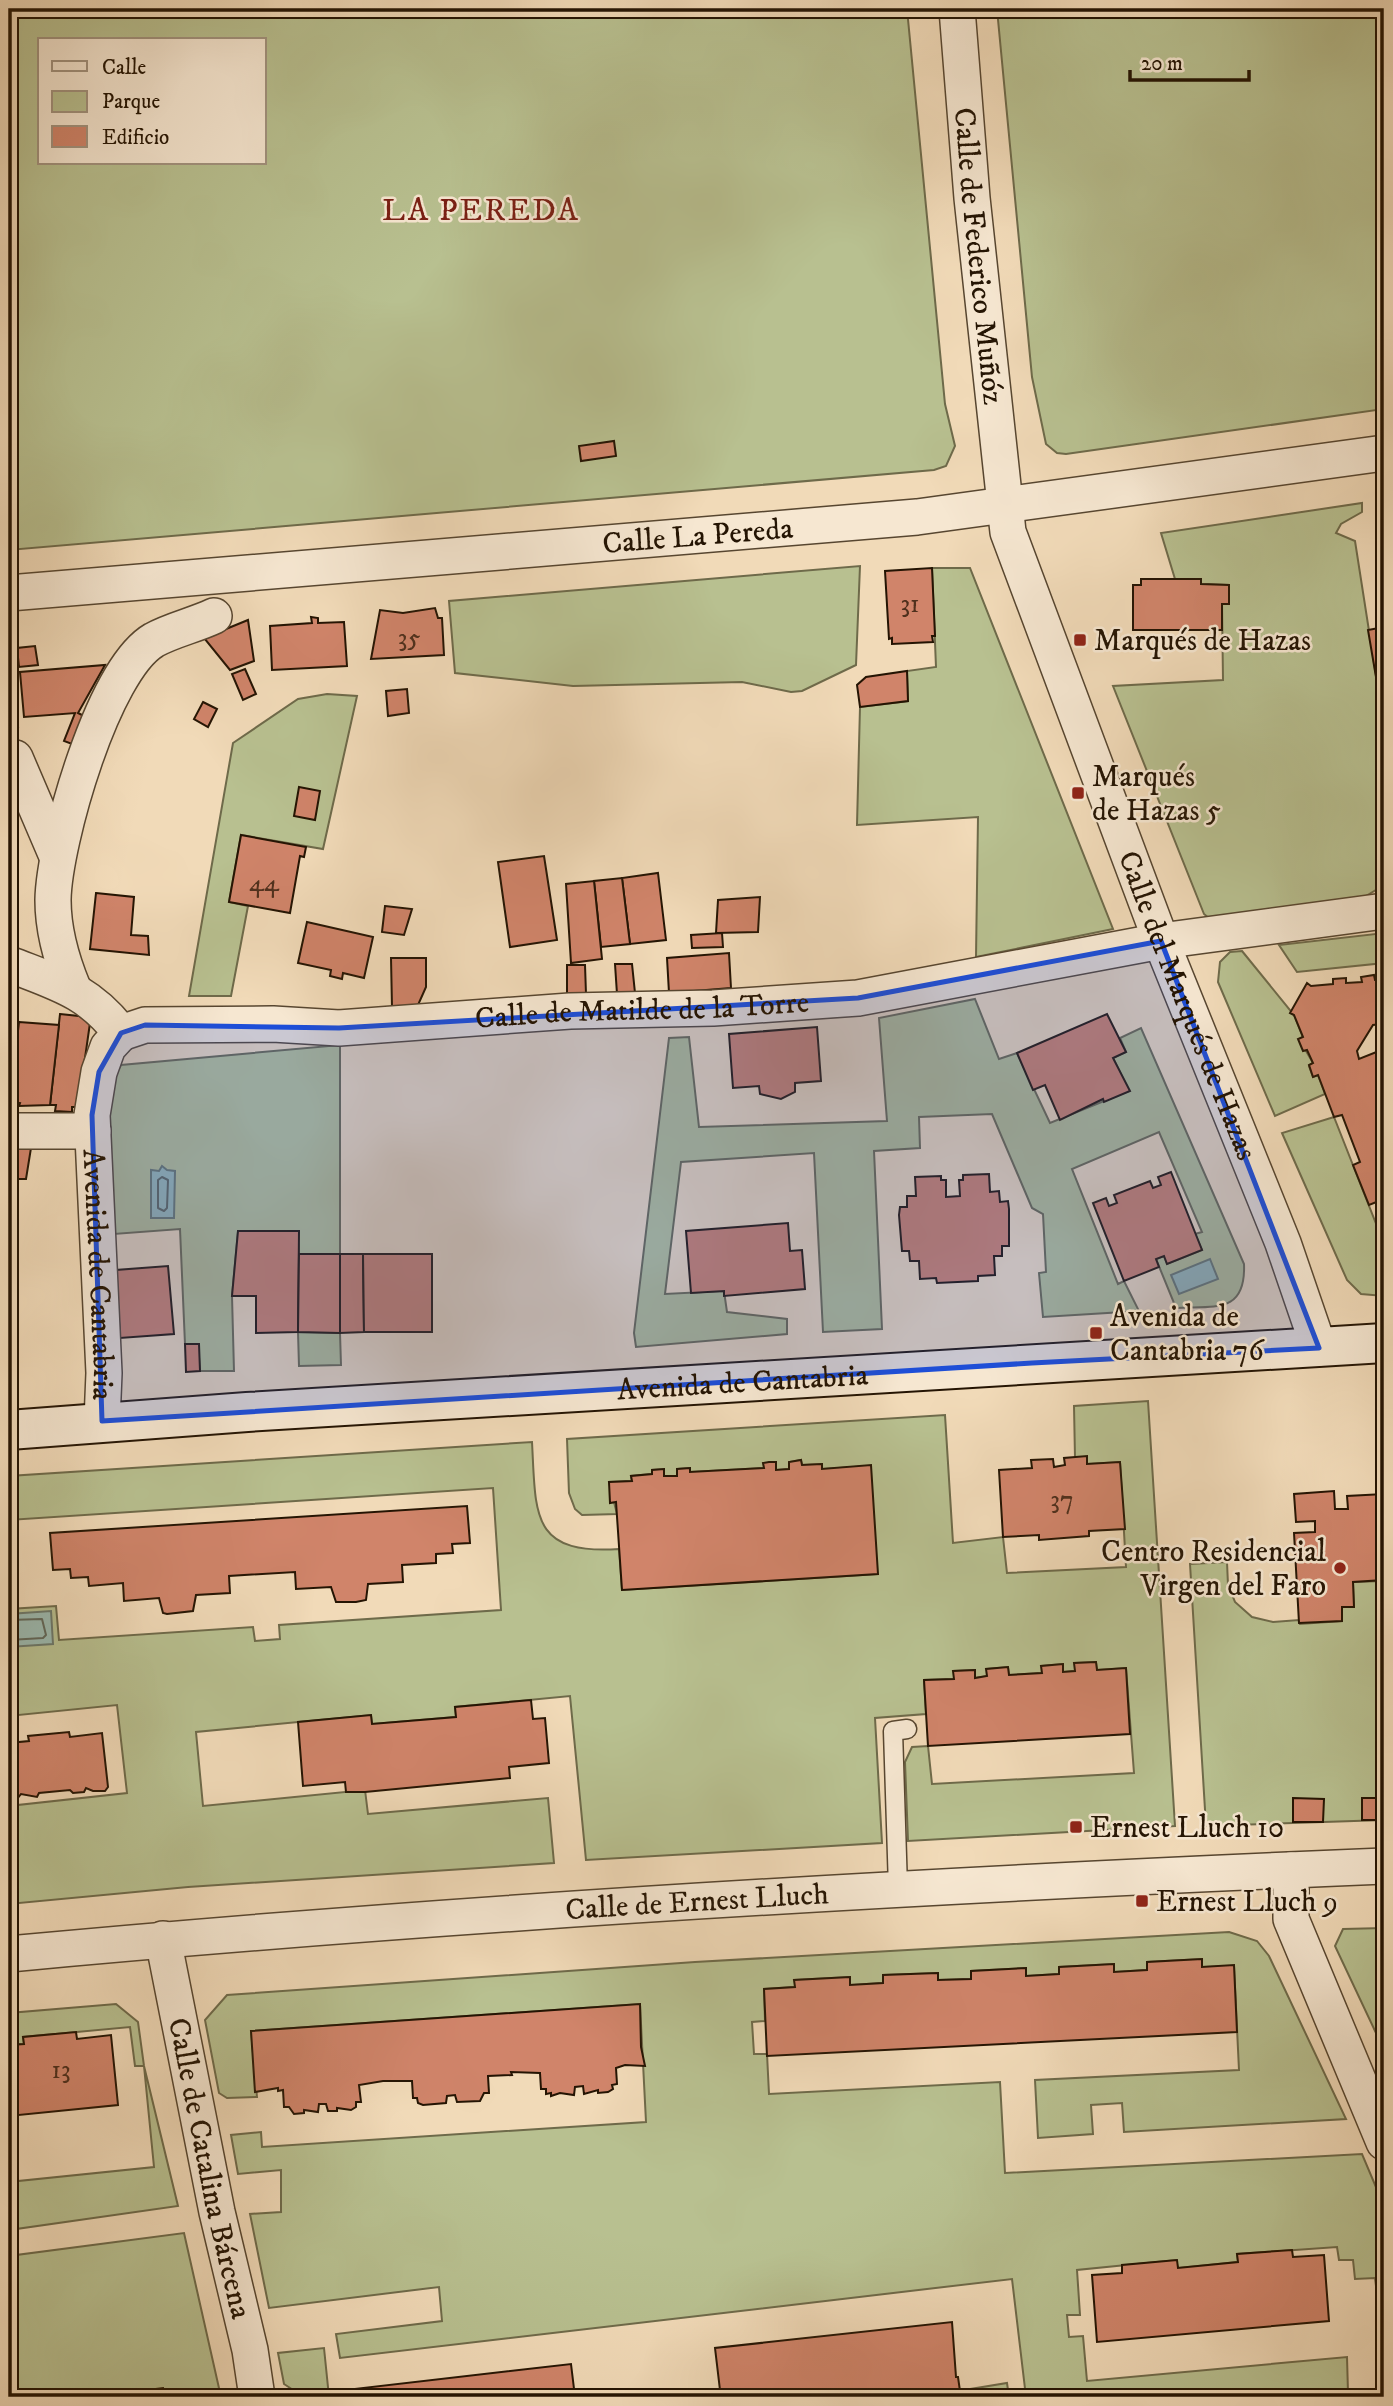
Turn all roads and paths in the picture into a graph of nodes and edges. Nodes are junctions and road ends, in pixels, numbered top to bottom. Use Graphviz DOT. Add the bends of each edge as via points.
graph roads {
  1 [pos="957,9"];
  2 [pos="1384,453"];
  3 [pos="1006,503"];
  4 [pos="9,593"];
  5 [pos="214,616"];
  6 [pos="15,758"];
  7 [pos="57,856"];
  8 [pos="1384,911"];
  9 [pos="1161,941"];
  10 [pos="9,964"];
  11 [pos="73,988"];
  12 [pos="121,1033"];
  13 [pos="9,1131"];
  14 [pos="93,1131"];
  15 [pos="1384,1343"];
  16 [pos="1319,1348"];
  17 [pos="102,1421"];
  18 [pos="9,1430"];
  19 [pos="907,1729"];
  20 [pos="1384,1866"];
  21 [pos="1291,1870"];
  22 [pos="898,1888"];
  23 [pos="163,1939"];
  24 [pos="9,1954"];
  25 [pos="1384,2142"];
  26 [pos="257,2397"];
  1 -- 3 [label="street, Calle de Federico Muñóz" via="989,375"];
  2 -- 3 [label="street, Calle La Pereda"];
  3 -- 4 [label="street, Calle La Pereda" via="917,517"];
  3 -- 9 [label="street, Calle del Marqués de Hazas" via="1008,532"];
  5 -- 7 [label="street" via="153,641 118,682 82,771"];
  6 -- 7 [label="street"];
  7 -- 11 [label="street" via="55,933"];
  8 -- 9 [label="street, Calle de Matilde de la Torre"];
  9 -- 12 [label="street, Calle de Matilde de la Torre" via="858,998 570,1011 338,1028 145,1025"];
  9 -- 16 [label="street, Calle del Marqués de Hazas" via="1283,1243"];
  10 -- 11 [label="street"];
  11 -- 12 [label="street" via="107,1015"];
  12 -- 14 [label="street" via="108,1047 99,1072"];
  13 -- 14 [label="street"];
  14 -- 17 [label="street, Avenida de Cantabria"];
  15 -- 16 [label="main road, Avenida de Cantabria"];
  16 -- 17 [label="main road, Avenida de Cantabria"];
  17 -- 18 [label="main road, Avenida de Cantabria"];
  19 -- 22 [label="lane" via="893,1731"];
  20 -- 21 [label="street, Calle de Ernest Lluch"];
  21 -- 22 [label="street, Calle de Ernest Lluch"];
  21 -- 25 [label="street" via="1291,1919"];
  22 -- 23 [label="street, Calle de Ernest Lluch"];
  23 -- 24 [label="street, Calle de Ernest Lluch"];
  23 -- 26 [label="street, Calle de Catalina Bárcena"];
}
